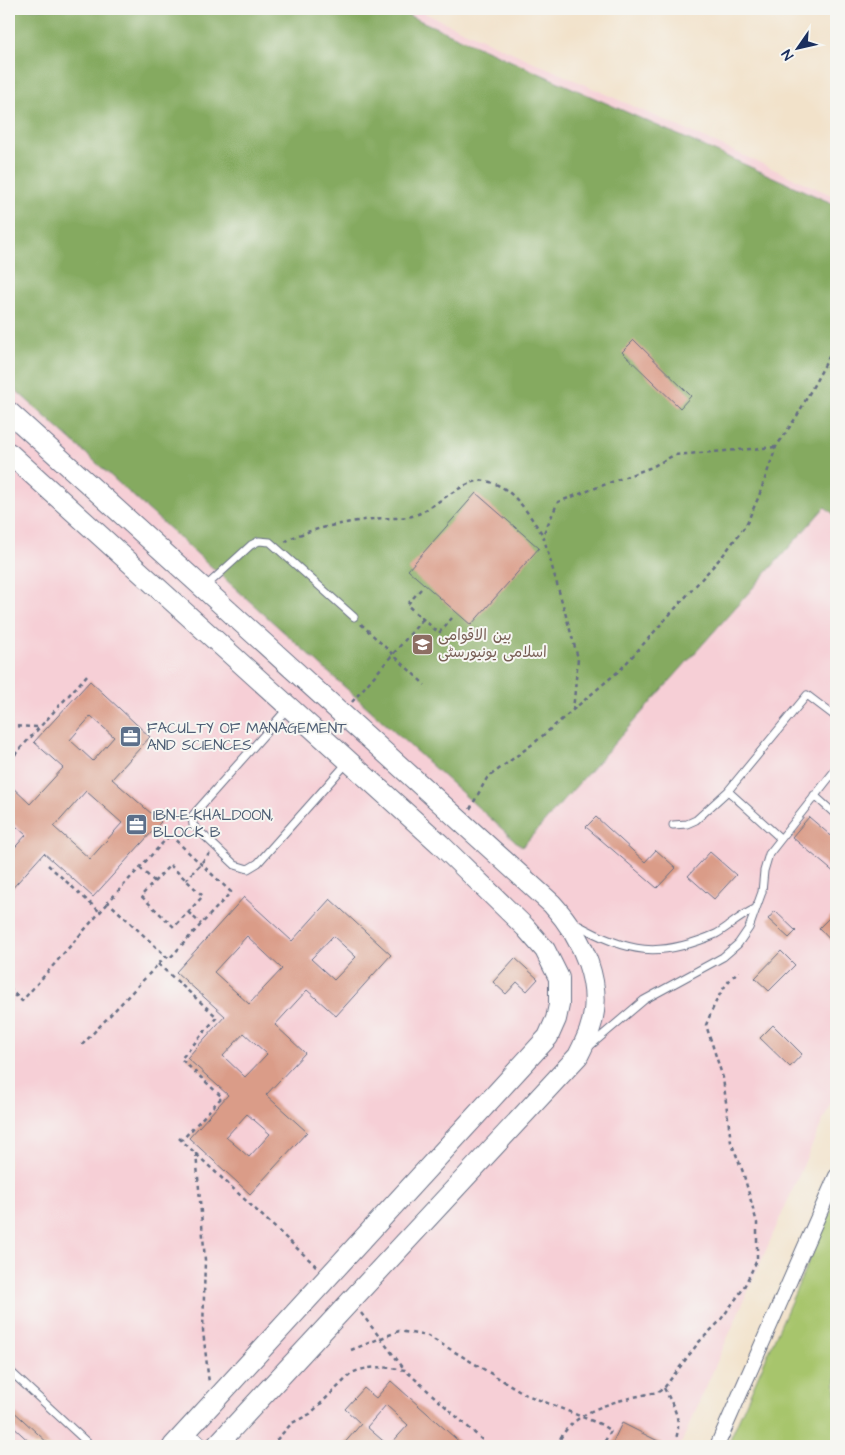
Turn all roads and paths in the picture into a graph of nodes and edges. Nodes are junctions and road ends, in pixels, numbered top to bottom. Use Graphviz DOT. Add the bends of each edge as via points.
graph roads {
  1 [pos="836,344"];
  2 [pos="9,412"];
  3 [pos="776,446"];
  4 [pos="13,459"];
  5 [pos="128,520"];
  6 [pos="543,535"];
  7 [pos="107,544"];
  8 [pos="278,548"];
  9 [pos="204,588"];
  10 [pos="421,589"];
  11 [pos="354,618"];
  12 [pos="452,618"];
  13 [pos="423,619"];
  14 [pos="392,654"];
  15 [pos="89,673"];
  16 [pos="425,684"];
  17 [pos="288,708"];
  18 [pos="573,711"];
  19 [pos="342,712"];
  20 [pos="836,718"];
  21 [pos="9,726"];
  22 [pos="40,727"];
  23 [pos="9,761"];
  24 [pos="349,761"];
  25 [pos="836,769"];
  26 [pos="728,791"];
  27 [pos="814,795"];
  28 [pos="836,815"];
  29 [pos="462,820"];
  30 [pos="673,825"];
  31 [pos="780,838"];
  32 [pos="440,844"];
  33 [pos="216,847"];
  34 [pos="201,864"];
  35 [pos="48,865"];
  36 [pos="140,868"];
  37 [pos="186,880"];
  38 [pos="154,882"];
  39 [pos="108,902"];
  40 [pos="755,908"];
  41 [pos="100,912"];
  42 [pos="188,912"];
  43 [pos="567,920"];
  44 [pos="201,924"];
  45 [pos="166,956"];
  46 [pos="158,964"];
  47 [pos="740,971"];
  48 [pos="9,988"];
  49 [pos="16,995"];
  50 [pos="9,1004"];
  51 [pos="82,1045"];
  52 [pos="578,1056"];
  53 [pos="196,1153"];
  54 [pos="836,1176"];
  55 [pos="328,1277"];
  56 [pos="351,1300"];
  57 [pos="381,1338"];
  58 [pos="351,1350"];
  59 [pos="9,1370"];
  60 [pos="405,1370"];
  61 [pos="664,1388"];
  62 [pos="211,1405"];
  63 [pos="584,1416"];
  64 [pos="559,1440"];
  65 [pos="9,1442"];
  66 [pos="185,1442"];
  67 [pos="14,1446"];
  68 [pos="91,1446"];
  69 [pos="216,1446"];
  70 [pos="270,1446"];
  71 [pos="489,1446"];
  72 [pos="558,1446"];
  73 [pos="565,1446"];
  74 [pos="602,1446"];
  75 [pos="673,1446"];
  76 [pos="717,1446"];
  1 -- 3 [label="path" via="797,416"];
  2 -- 5 [label="street"];
  3 -- 6 [label="path" via="674,455 652,467 558,502"];
  3 -- 18 [label="path" via="746,525 724,554 621,669"];
  4 -- 7 [label="street"];
  5 -- 7 [label="street"];
  5 -- 9 [label="street"];
  6 -- 8 [label="path" via="521,503 499,485 484,481 461,488 418,514 302,533"];
  6 -- 18 [label="path" via="578,658"];
  7 -- 17 [label="street"];
  8 -- 9 [label="lane" via="270,542 259,541 251,545"];
  8 -- 11 [label="lane"];
  9 -- 19 [label="street"];
  10 -- 13 [label="path" via="407,605"];
  11 -- 14 [label="path"];
  12 -- 13 [label="path" via="439,632"];
  13 -- 14 [label="path"];
  14 -- 16 [label="path"];
  14 -- 19 [label="path"];
  15 -- 22 [label="path"];
  17 -- 24 [label="street"];
  17 -- 33 [label="lane" via="194,812 193,825"];
  18 -- 29 [label="path" via="487,778"];
  19 -- 29 [label="street"];
  20 -- 26 [label="lane" via="807,695"];
  21 -- 22 [label="path"];
  22 -- 23 [label="path"];
  24 -- 32 [label="street"];
  24 -- 33 [label="lane" via="253,867 243,869"];
  25 -- 27 [label="lane"];
  26 -- 30 [label="lane" via="696,820"];
  26 -- 31 [label="lane"];
  27 -- 28 [label="lane"];
  27 -- 31 [label="lane"];
  29 -- 32 [label="street"];
  29 -- 43 [label="street"];
  31 -- 40 [label="lane" via="768,854 762,892"];
  32 -- 55 [label="street" via="545,950 559,978 556,1019 548,1037"];
  33 -- 34 [label="path"];
  34 -- 36 [label="path" via="170,835"];
  34 -- 37 [label="path"];
  34 -- 44 [label="path" via="231,892"];
  35 -- 41 [label="path"];
  36 -- 38 [label="path"];
  36 -- 39 [label="path"];
  37 -- 38 [label="path" via="170,865"];
  37 -- 42 [label="path" via="203,896"];
  38 -- 42 [label="path" via="141,896 174,927"];
  39 -- 41 [label="path"];
  39 -- 45 [label="path"];
  40 -- 43 [label="lane" via="718,933 676,948 649,950 605,940"];
  40 -- 52 [label="lane" via="749,928 723,957 644,1000"];
  41 -- 49 [label="path" via="22,1000"];
  42 -- 44 [label="path"];
  43 -- 52 [label="street" via="592,973 594,1010 590,1031"];
  44 -- 45 [label="path" via="169,959"];
  45 -- 46 [label="path"];
  46 -- 51 [label="path"];
  46 -- 53 [label="path" via="217,1017 181,1058 222,1097 181,1139"];
  47 -- 61 [label="path" via="716,1000 706,1026 724,1078 730,1142 743,1172 757,1223 757,1260 743,1289"];
  48 -- 49 [label="path"];
  49 -- 50 [label="path"];
  52 -- 56 [label="street"];
  53 -- 55 [label="path"];
  53 -- 62 [label="path" via="204,1260 203,1331"];
  54 -- 76 [label="street"];
  55 -- 62 [label="street"];
  56 -- 57 [label="path"];
  56 -- 69 [label="street"];
  57 -- 58 [label="path"];
  57 -- 60 [label="path"];
  57 -- 63 [label="path" via="399,1331 428,1336 527,1395"];
  59 -- 68 [label="lane"];
  60 -- 70 [label="path" via="387,1367 359,1369 310,1414 292,1423"];
  60 -- 71 [label="path"];
  61 -- 63 [label="path" via="603,1405"];
  61 -- 75 [label="path" via="678,1419 678,1435"];
  62 -- 66 [label="street"];
  63 -- 64 [label="path"];
  63 -- 74 [label="path" via="611,1431"];
  64 -- 72 [label="path"];
  64 -- 73 [label="path"];
  65 -- 67 [label="lane"];
}
